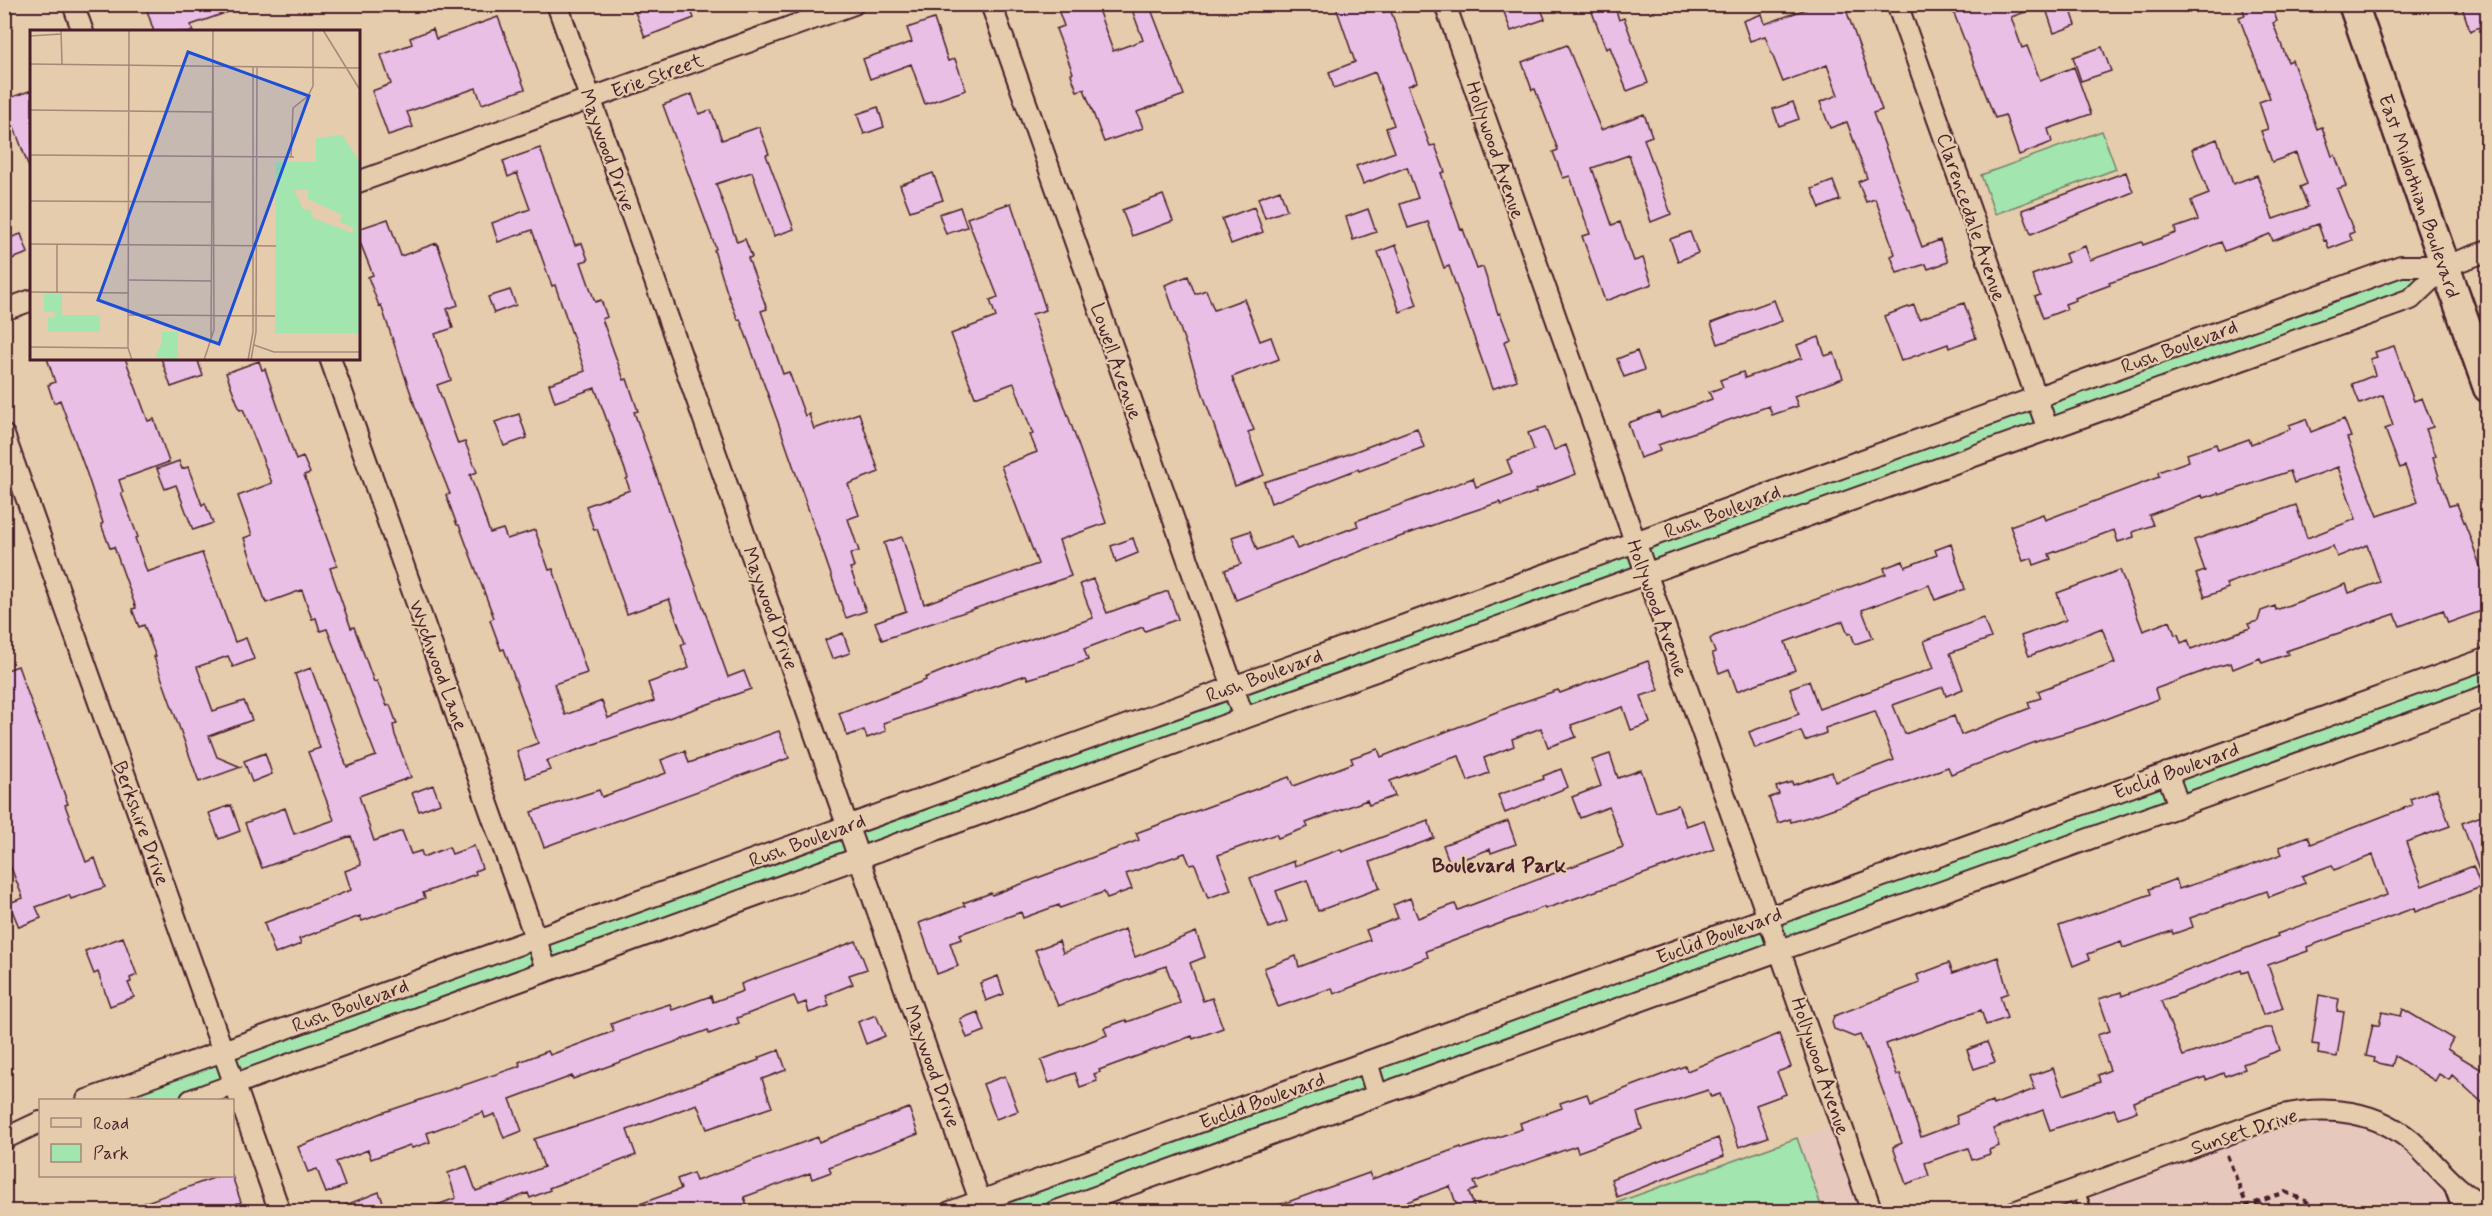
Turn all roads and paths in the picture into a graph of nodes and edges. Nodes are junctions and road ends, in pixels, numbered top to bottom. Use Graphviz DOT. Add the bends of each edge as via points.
graph roads {
  1 [pos="73,4"];
  2 [pos="557,4"];
  3 [pos="854,4"];
  4 [pos="991,4"];
  5 [pos="1445,4"];
  6 [pos="1897,4"];
  7 [pos="2353,4"];
  8 [pos="82,30"];
  9 [pos="591,99"];
  10 [pos="360,181"];
  11 [pos="2487,251"];
  12 [pos="2445,266"];
  13 [pos="30,301"];
  14 [pos="4,310"];
  15 [pos="331,360"];
  16 [pos="2487,388"];
  17 [pos="2036,397"];
  18 [pos="2048,430"];
  19 [pos="4,435"];
  20 [pos="1635,542"];
  21 [pos="1647,574"];
  22 [pos="2487,658"];
  23 [pos="1233,687"];
  24 [pos="2487,695"];
  25 [pos="1244,718"];
  26 [pos="2167,773"];
  27 [pos="2179,806"];
  28 [pos="848,825"];
  29 [pos="859,858"];
  30 [pos="1768,917"];
  31 [pos="536,938"];
  32 [pos="1779,950"];
  33 [pos="547,971"];
  34 [pos="223,1051"];
  35 [pos="1366,1062"];
  36 [pos="235,1085"];
  37 [pos="1377,1095"];
  38 [pos="92,1099"];
  39 [pos="196,1099"];
  40 [pos="39,1122"];
  41 [pos="39,1135"];
  42 [pos="2219,1137"];
  43 [pos="5,1138"];
  44 [pos="2448,1181"];
  45 [pos="2078,1189"];
  46 [pos="982,1206"];
  47 [pos="2441,1208"];
  48 [pos="2487,1208"];
  49 [pos="280,1212"];
  50 [pos="950,1212"];
  51 [pos="1054,1212"];
  52 [pos="1872,1212"];
  53 [pos="2014,1212"];
  54 [pos="2086,1212"];
  55 [pos="2318,1212"];
  56 [pos="2431,1212"];
  57 [pos="2459,1212"];
  1 -- 8 [label="street"];
  2 -- 9 [label="street, Maywood Drive"];
  3 -- 9 [label="street, Erie Street"];
  4 -- 23 [label="street, Lowell Avenue"];
  5 -- 20 [label="street, Hollywood Avenue"];
  6 -- 17 [label="street, Clarencedale Avenue"];
  7 -- 12 [label="main road, East Midlothian Boulevard"];
  9 -- 10 [label="street, Erie Street"];
  9 -- 28 [label="street, Maywood Drive"];
  11 -- 12 [label="street, Rush Boulevard"];
  12 -- 16 [label="main road, East Midlothian Boulevard"];
  12 -- 17 [label="street, Rush Boulevard" via="2401,266"];
  12 -- 18 [label="street, Rush Boulevard" via="2411,299"];
  13 -- 14 [label="street"];
  15 -- 31 [label="street, Wychwood Lane"];
  17 -- 18 [label="street, Clarencedale Avenue"];
  17 -- 20 [label="street, Rush Boulevard"];
  18 -- 21 [label="street, Rush Boulevard"];
  19 -- 34 [label="street, Berkshire Drive"];
  20 -- 21 [label="street, Hollywood Avenue"];
  20 -- 23 [label="street, Rush Boulevard"];
  21 -- 25 [label="street, Rush Boulevard"];
  21 -- 30 [label="street, Hollywood Avenue"];
  22 -- 26 [label="street, Euclid Boulevard"];
  23 -- 25 [label="street, Lowell Avenue"];
  23 -- 28 [label="street, Rush Boulevard"];
  24 -- 27 [label="street, Euclid Boulevard"];
  25 -- 29 [label="street, Rush Boulevard"];
  26 -- 27 [label="street"];
  26 -- 30 [label="street, Euclid Boulevard"];
  27 -- 32 [label="street, Euclid Boulevard"];
  28 -- 29 [label="street, Maywood Drive"];
  28 -- 31 [label="street, Rush Boulevard"];
  29 -- 33 [label="street, Rush Boulevard"];
  29 -- 46 [label="street, Maywood Drive"];
  30 -- 32 [label="street, Hollywood Avenue"];
  30 -- 35 [label="street, Euclid Boulevard"];
  31 -- 33 [label="street, Wychwood Lane"];
  31 -- 34 [label="street, Rush Boulevard"];
  32 -- 37 [label="street, Euclid Boulevard"];
  32 -- 52 [label="street, Hollywood Avenue"];
  33 -- 36 [label="street, Rush Boulevard"];
  34 -- 36 [label="street, Berkshire Drive"];
  34 -- 38 [label="street, Rush Boulevard"];
  35 -- 37 [label="street"];
  35 -- 46 [label="street, Euclid Boulevard"];
  36 -- 39 [label="street, Rush Boulevard"];
  36 -- 49 [label="street, Berkshire Drive"];
  37 -- 51 [label="street, Euclid Boulevard"];
  40 -- 43 [label="street"];
  41 -- 43 [label="street"];
  42 -- 44 [label="street, Sunset Drive" via="2299,1111 2347,1111 2396,1130"];
  42 -- 45 [label="street, Sunset Drive"];
  42 -- 55 [label="path" via="2247,1206 2285,1192 2306,1201"];
  44 -- 48 [label="street, Sunset Drive"];
  44 -- 57 [label="lane"];
  45 -- 53 [label="street, Sunset Drive"];
  45 -- 54 [label="lane"];
  46 -- 50 [label="street, Euclid Boulevard"];
  47 -- 56 [label="path"];
}
